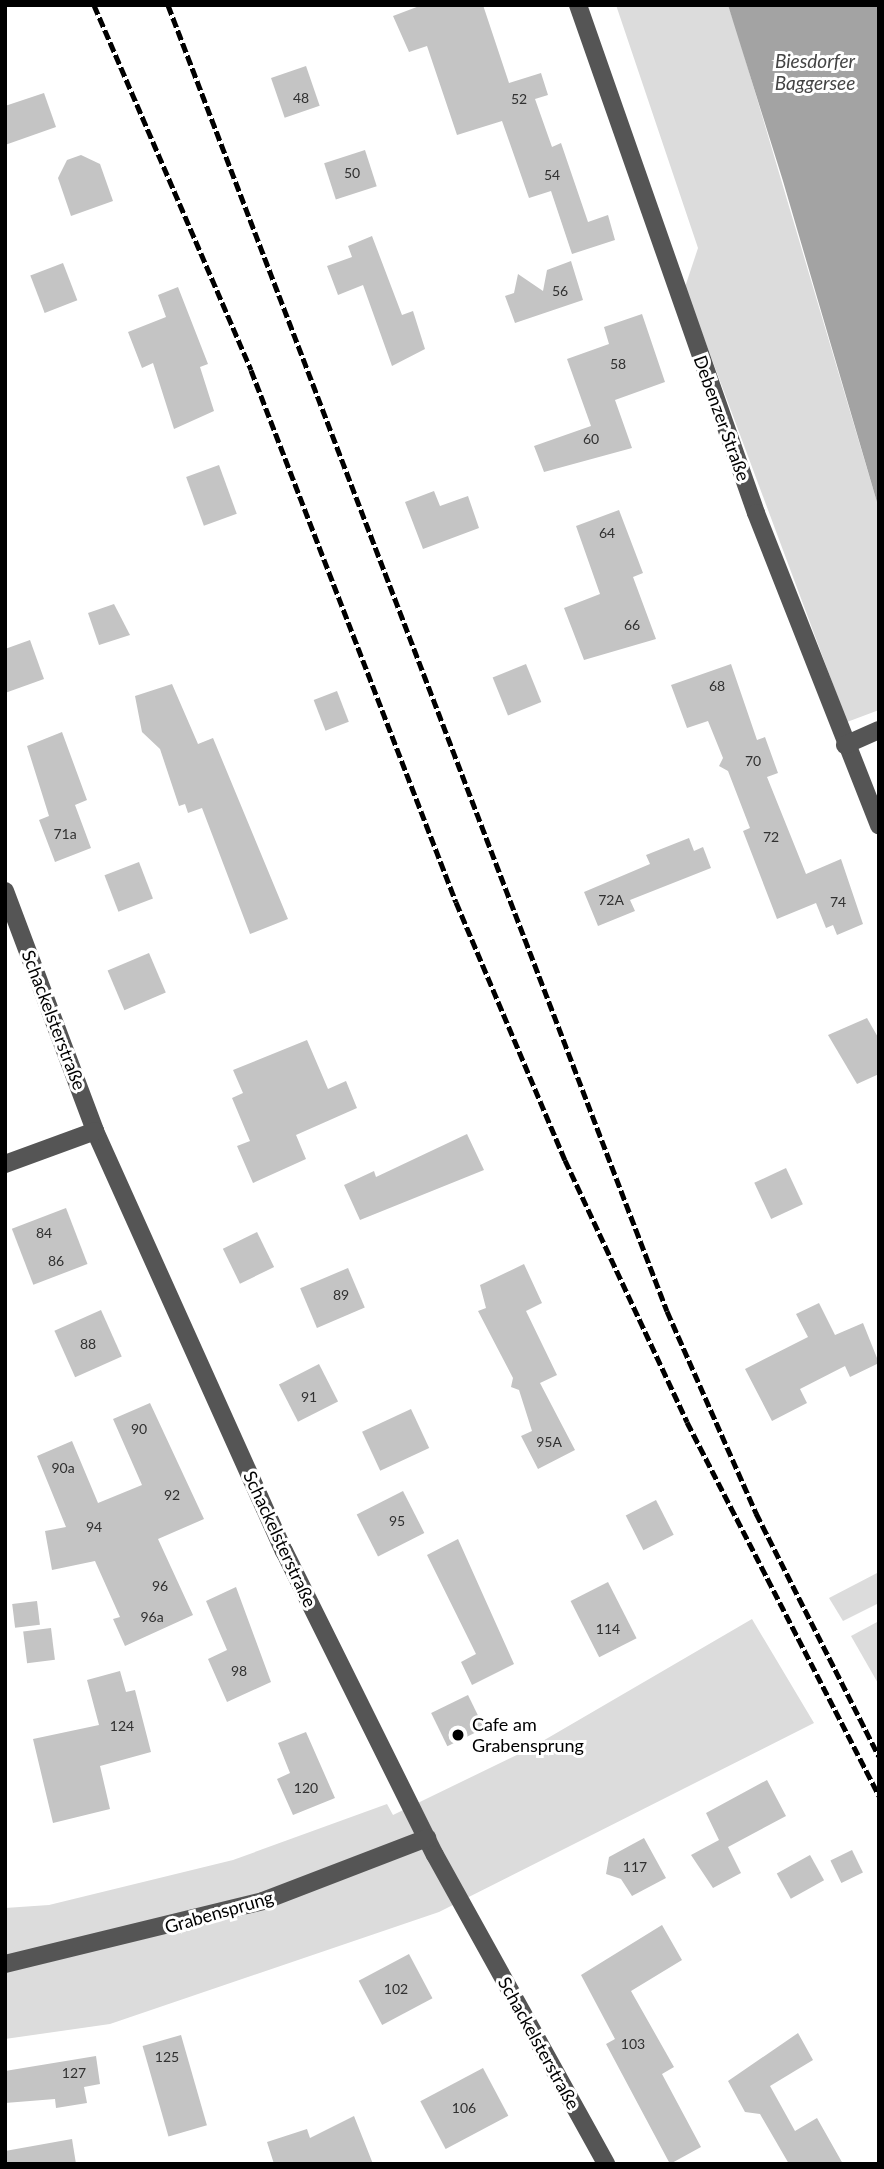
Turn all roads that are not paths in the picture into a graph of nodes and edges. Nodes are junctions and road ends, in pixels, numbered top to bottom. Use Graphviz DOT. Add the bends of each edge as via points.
graph roads {
  1 [pos="578,5"];
  2 [pos="879,730"];
  3 [pos="845,745"];
  4 [pos="879,826"];
  5 [pos="5,891"];
  6 [pos="95,1130"];
  7 [pos="5,1164"];
  8 [pos="427,1838"];
  9 [pos="5,1964"];
  10 [pos="606,2164"];
  1 -- 3 [label="street, Debenzer Straße" via="756,513"];
  2 -- 3 [label="street"];
  3 -- 4 [label="street, Debenzer Straße"];
  5 -- 6 [label="street, Schackelsterstraße"];
  6 -- 7 [label="street"];
  6 -- 8 [label="street, Schackelsterstraße" via="284,1551"];
  8 -- 9 [label="street, Grabensprung" via="263,1902"];
  8 -- 10 [label="street, Schackelsterstraße"];
}
